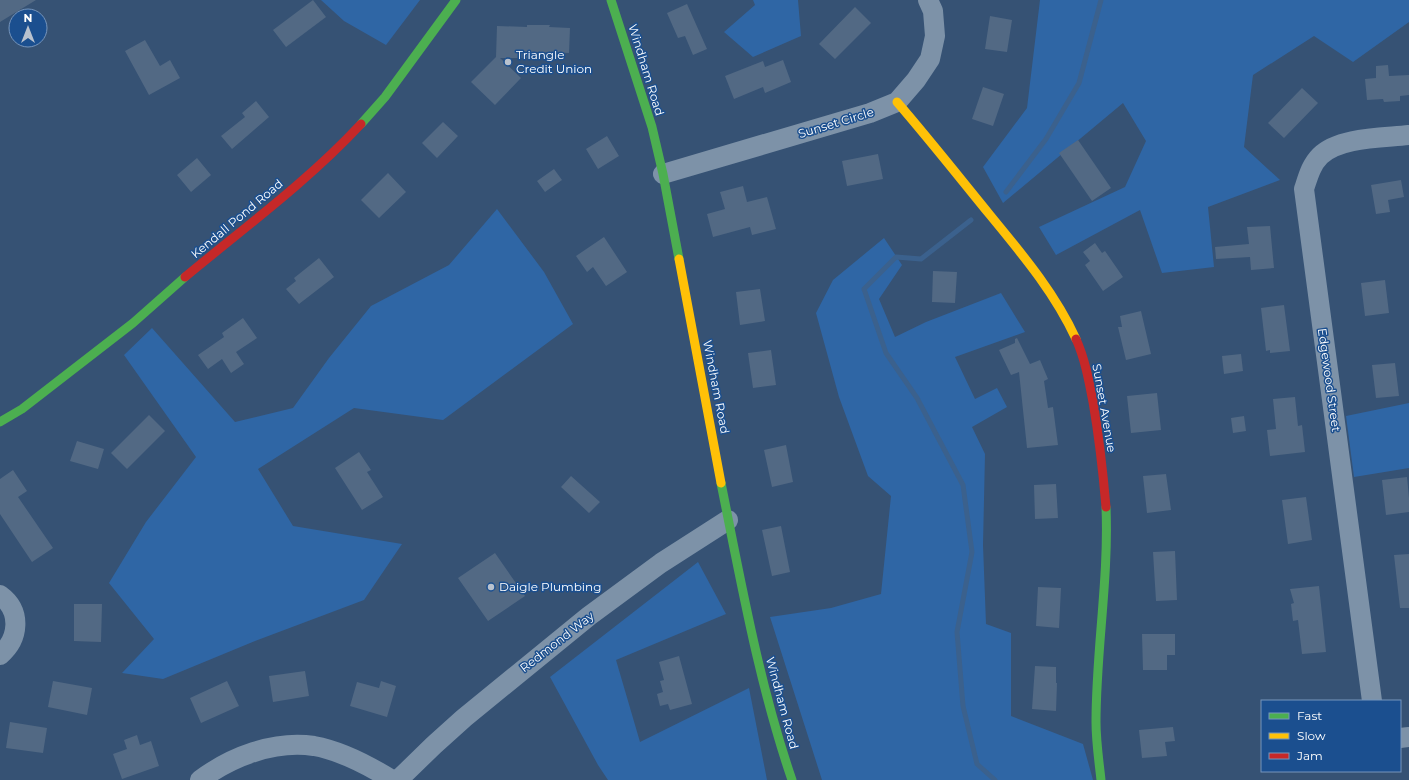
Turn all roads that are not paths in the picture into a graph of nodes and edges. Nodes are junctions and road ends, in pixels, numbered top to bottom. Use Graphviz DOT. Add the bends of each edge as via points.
graph roads {
  1 [pos="456,0"];
  2 [pos="611,0"];
  3 [pos="928,0"];
  4 [pos="897,102"];
  5 [pos="1409,135"];
  6 [pos="663,174"];
  7 [pos="0,422"];
  8 [pos="728,520"];
  9 [pos="0,595"];
  10 [pos="0,655"];
  11 [pos="1372,700"];
  12 [pos="200,780"];
  13 [pos="392,780"];
  14 [pos="398,780"];
  15 [pos="792,780"];
  16 [pos="1101,780"];
  1 -- 7 [label="street, Kendall Pond Road" via="385,97 341,145 133,323 22,409"];
  2 -- 6 [label="street, Windham Road" via="652,127"];
  3 -- 4 [label="street, Sunset Circle" via="933,11 935,36 930,59"];
  4 -- 6 [label="street, Sunset Circle" via="870,113"];
  4 -- 16 [label="street, Sunset Avenue" via="939,150 1051,293 1069,323 1082,354 1090,386 1103,469 1106,518 1106,560 1096,723"];
  5 -- 11 [label="street, Edgewood Street" via="1336,145 1320,156 1310,170 1304,189"];
  6 -- 8 [label="street, Windham Road"];
  8 -- 14 [label="street, Redmond Way" via="661,563 577,625 464,718"];
  8 -- 15 [label="street, Windham Road" via="766,695"];
  9 -- 10 [label="street" via="13,611 16,627 11,643"];
  12 -- 13 [label="street" via="232,760 273,748 293,746 314,746 352,758"];
}
